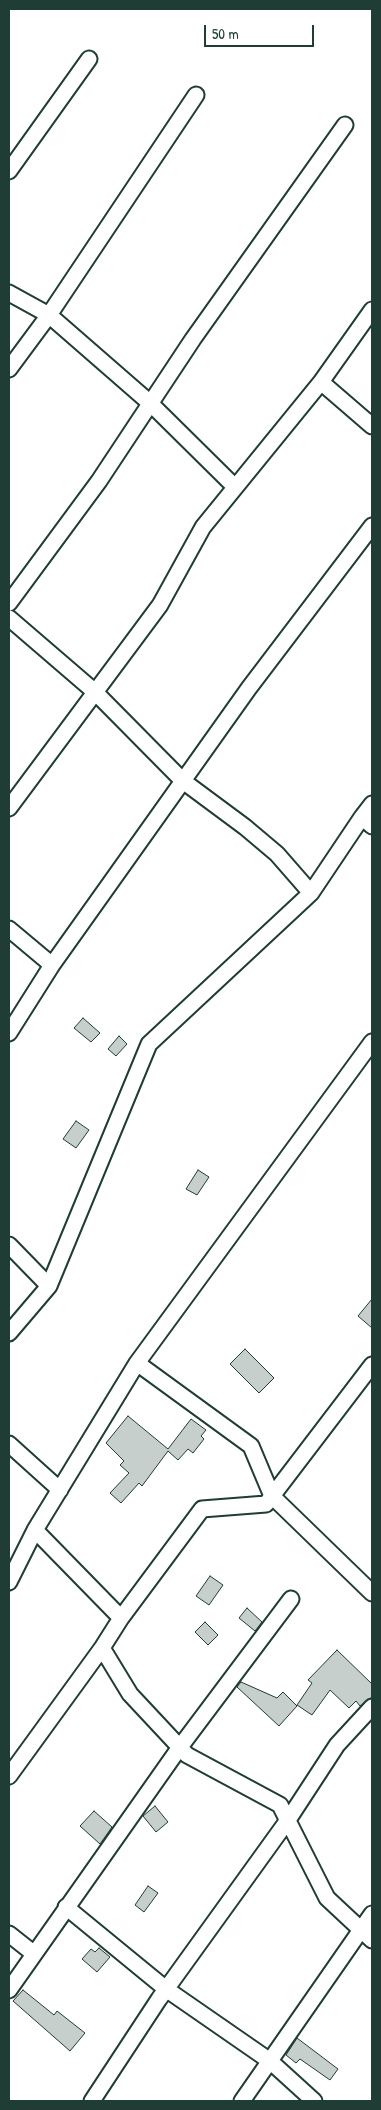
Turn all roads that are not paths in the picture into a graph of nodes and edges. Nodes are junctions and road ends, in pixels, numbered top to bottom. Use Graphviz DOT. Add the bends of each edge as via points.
graph roads {
  1 [pos="89,58"];
  2 [pos="196,95"];
  3 [pos="345,125"];
  4 [pos="9,171"];
  5 [pos="9,293"];
  6 [pos="372,310"];
  7 [pos="48,315"];
  8 [pos="9,369"];
  9 [pos="321,382"];
  10 [pos="150,403"];
  11 [pos="372,426"];
  12 [pos="235,487"];
  13 [pos="372,526"];
  14 [pos="9,603"];
  15 [pos="9,618"];
  16 [pos="95,692"];
  17 [pos="183,781"];
  18 [pos="372,804"];
  19 [pos="9,808"];
  20 [pos="367,821"];
  21 [pos="311,893"];
  22 [pos="9,929"];
  23 [pos="52,965"];
  24 [pos="9,1034"];
  25 [pos="372,1042"];
  26 [pos="9,1244"];
  27 [pos="48,1286"];
  28 [pos="9,1333"];
  29 [pos="137,1363"];
  30 [pos="372,1365"];
  31 [pos="9,1444"];
  32 [pos="60,1490"];
  33 [pos="272,1496"];
  34 [pos="35,1530"];
  35 [pos="9,1582"];
  36 [pos="372,1593"];
  37 [pos="292,1599"];
  38 [pos="121,1618"];
  39 [pos="102,1648"];
  40 [pos="372,1707"];
  41 [pos="180,1747"];
  42 [pos="9,1776"];
  43 [pos="288,1820"];
  44 [pos="66,1907"];
  45 [pos="372,1914"];
  46 [pos="360,1928"];
  47 [pos="9,1934"];
  48 [pos="372,1940"];
  49 [pos="33,1953"];
  50 [pos="166,1989"];
  51 [pos="9,1990"];
  52 [pos="270,2061"];
  53 [pos="92,2101"];
  54 [pos="242,2101"];
  55 [pos="314,2101"];
  1 -- 4 [label="street"];
  2 -- 7 [label="street"];
  3 -- 10 [label="street"];
  5 -- 7 [label="street"];
  6 -- 9 [label="street"];
  7 -- 8 [label="street"];
  7 -- 10 [label="street"];
  9 -- 11 [label="street"];
  9 -- 12 [label="street"];
  10 -- 12 [label="street"];
  10 -- 14 [label="street" via="99,481"];
  12 -- 16 [label="street" via="203,527 160,604"];
  13 -- 17 [label="street"];
  15 -- 16 [label="street"];
  16 -- 17 [label="street"];
  16 -- 19 [label="street"];
  17 -- 21 [label="street" via="277,854"];
  17 -- 23 [label="street"];
  18 -- 20 [label="street"];
  20 -- 21 [label="street"];
  21 -- 27 [label="street" via="150,1044"];
  22 -- 23 [label="street"];
  23 -- 24 [label="street"];
  25 -- 29 [label="street"];
  26 -- 27 [label="street"];
  27 -- 28 [label="street"];
  29 -- 32 [label="street"];
  29 -- 33 [label="street" via="251,1446"];
  30 -- 33 [label="street"];
  31 -- 32 [label="street"];
  32 -- 34 [label="street"];
  33 -- 36 [label="street"];
  33 -- 38 [label="street" via="266,1504 202,1509"];
  34 -- 35 [label="street"];
  34 -- 38 [label="street"];
  37 -- 41 [label="street"];
  38 -- 39 [label="street"];
  39 -- 41 [label="street" via="130,1694"];
  39 -- 42 [label="street"];
  40 -- 43 [label="street" via="337,1745"];
  41 -- 43 [label="street" via="187,1755 280,1805"];
  41 -- 44 [label="street"];
  43 -- 46 [label="street" via="327,1898"];
  43 -- 50 [label="street"];
  44 -- 49 [label="street"];
  44 -- 50 [label="street"];
  45 -- 46 [label="street"];
  46 -- 48 [label="street"];
  46 -- 52 [label="street"];
  47 -- 49 [label="street"];
  49 -- 51 [label="street"];
  50 -- 52 [label="street"];
  50 -- 53 [label="street"];
  52 -- 54 [label="street"];
  52 -- 55 [label="street"];
}
